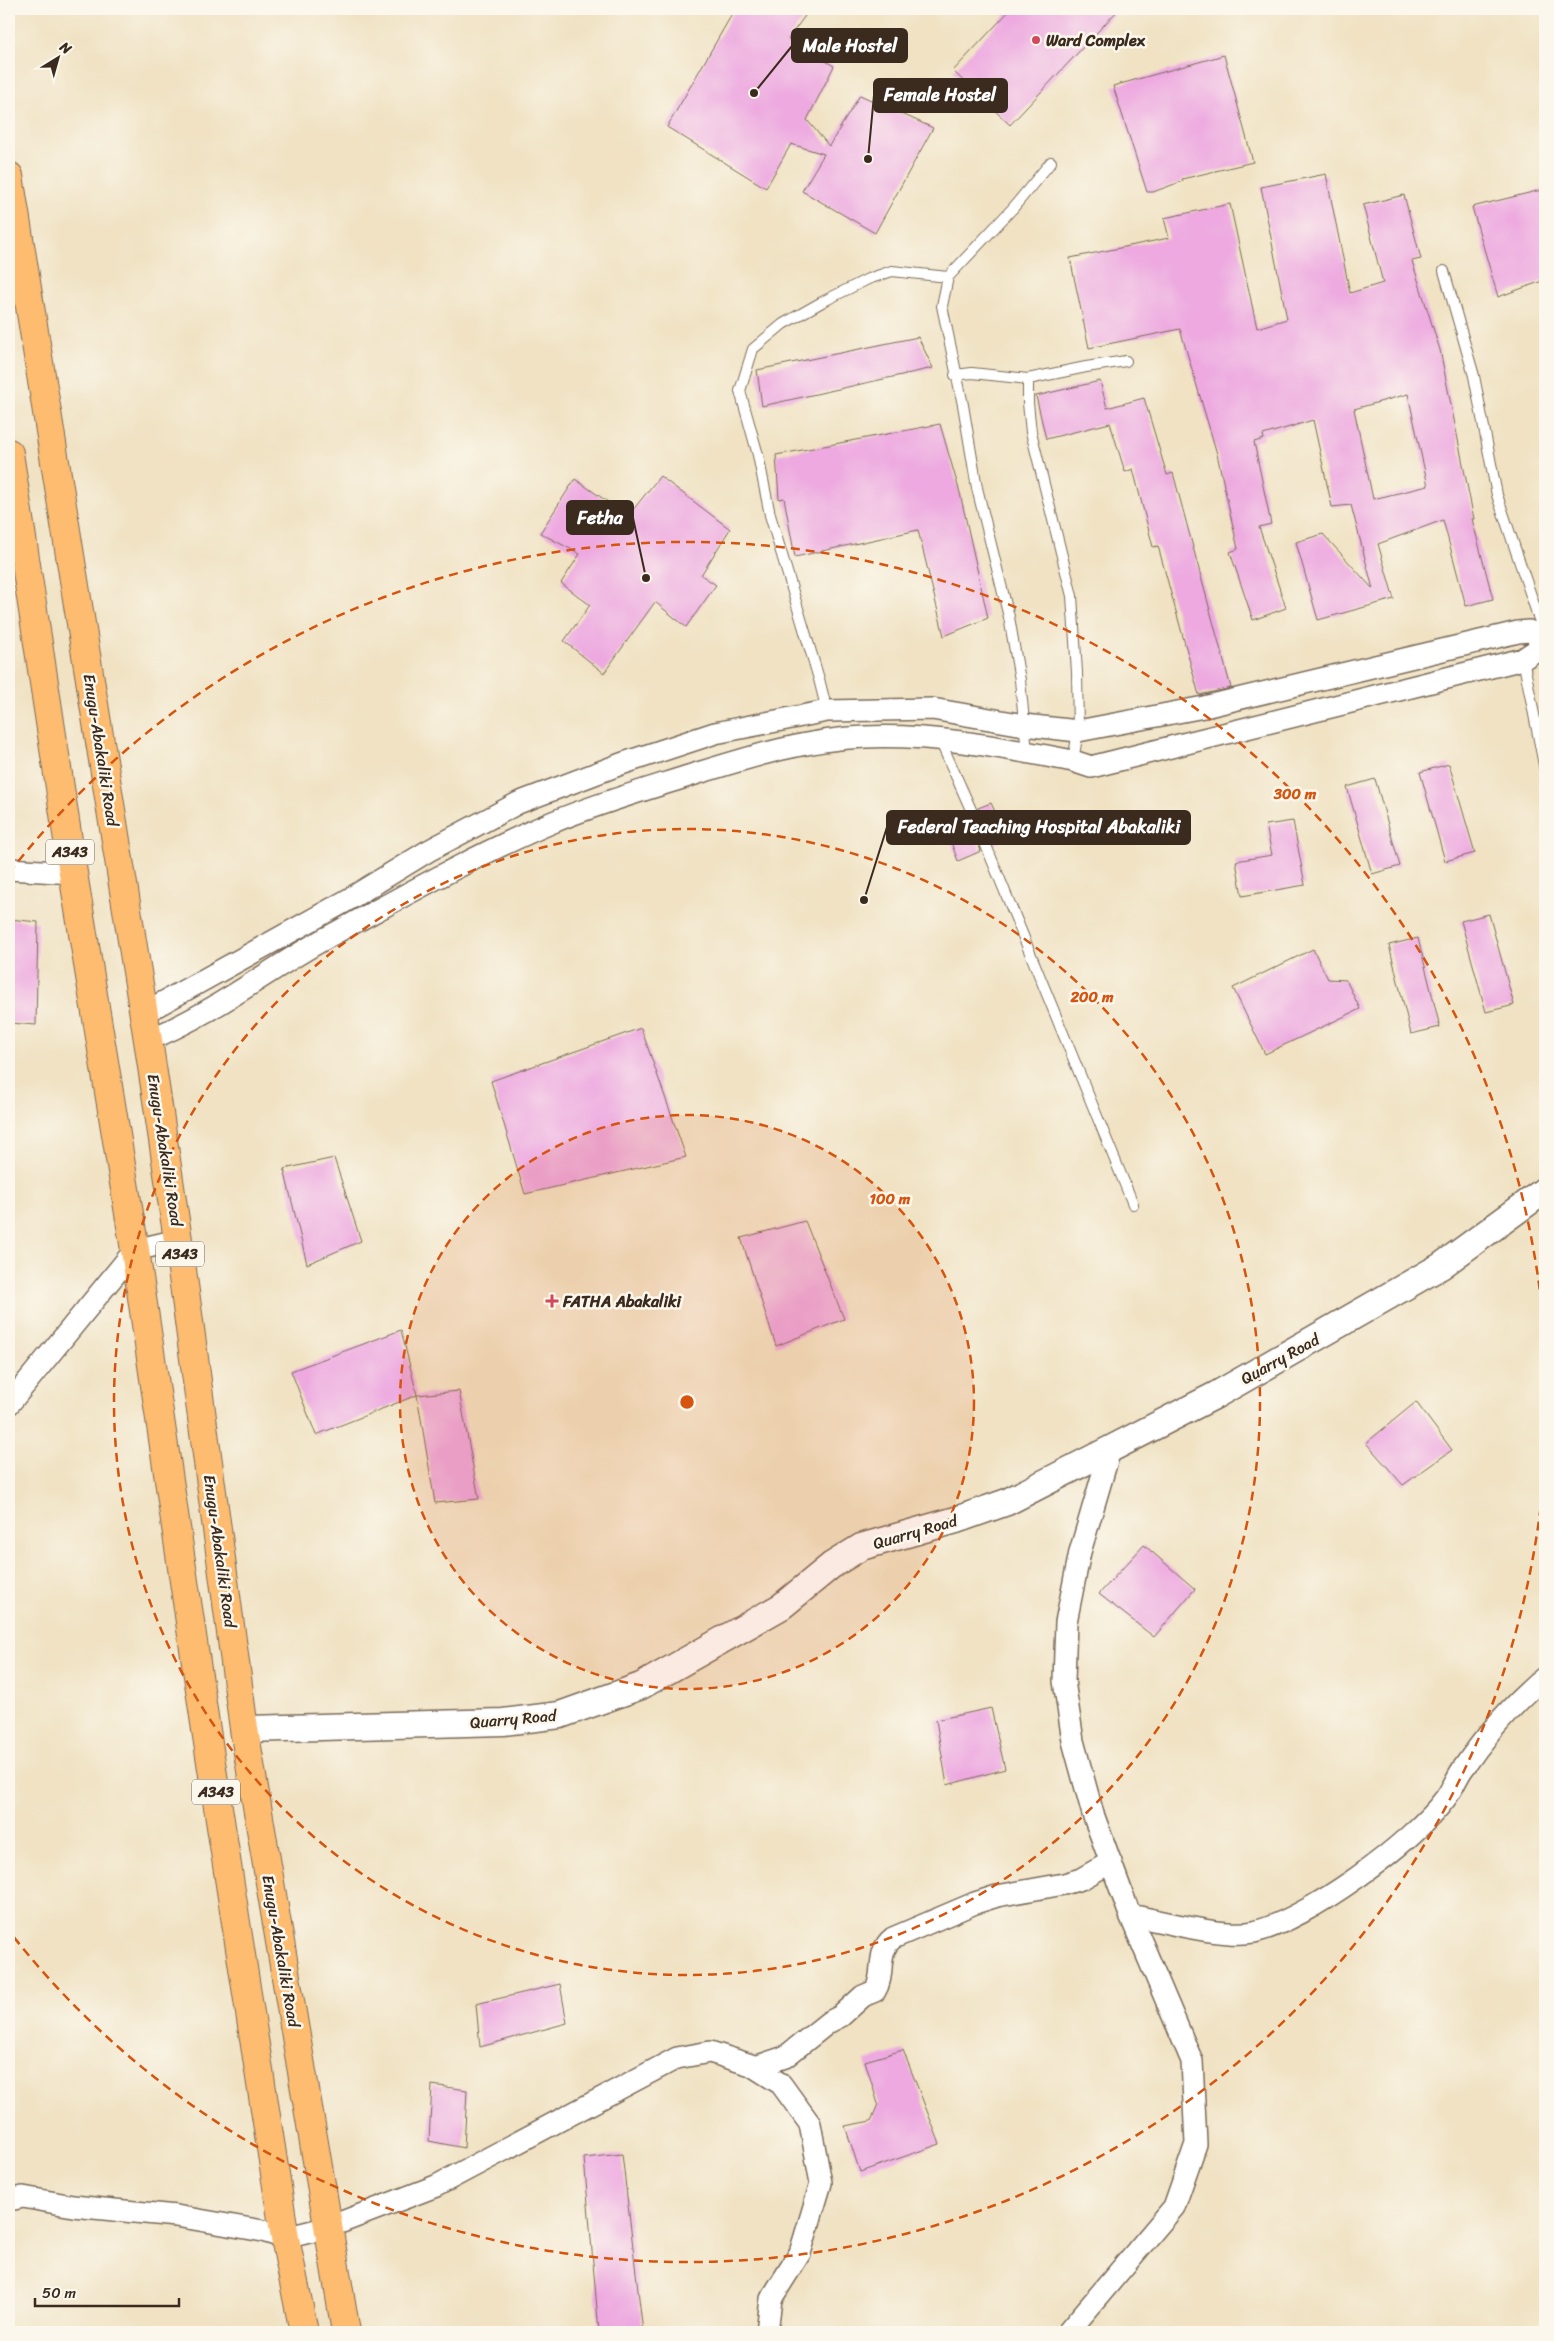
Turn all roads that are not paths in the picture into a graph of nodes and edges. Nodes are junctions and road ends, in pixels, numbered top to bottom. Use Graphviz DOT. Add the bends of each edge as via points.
graph roads {
  1 [pos="1051,162"];
  2 [pos="9,176"];
  3 [pos="1444,271"];
  4 [pos="948,277"];
  5 [pos="1126,361"];
  6 [pos="955,375"];
  7 [pos="1028,379"];
  8 [pos="9,453"];
  9 [pos="1545,637"];
  10 [pos="1426,653"];
  11 [pos="1523,659"];
  12 [pos="1432,682"];
  13 [pos="1279,688"];
  14 [pos="827,711"];
  15 [pos="1287,719"];
  16 [pos="1024,725"];
  17 [pos="1078,731"];
  18 [pos="938,738"];
  19 [pos="1027,752"];
  20 [pos="1073,760"];
  21 [pos="1545,770"];
  22 [pos="9,869"];
  23 [pos="73,873"];
  24 [pos="144,1013"];
  25 [pos="148,1040"];
  26 [pos="1545,1190"];
  27 [pos="1133,1204"];
  28 [pos="178,1240"];
  29 [pos="136,1250"];
  30 [pos="9,1404"];
  31 [pos="1110,1450"];
  32 [pos="1545,1677"];
  33 [pos="244,1729"];
  34 [pos="1111,1862"];
  35 [pos="1130,1915"];
  36 [pos="755,2067"];
  37 [pos="9,2200"];
  38 [pos="328,2227"];
  39 [pos="285,2238"];
  40 [pos="304,2332"];
  41 [pos="346,2332"];
  42 [pos="767,2332"];
  43 [pos="1068,2332"];
  1 -- 4 [label="lane"];
  2 -- 24 [label="highway, Enugu-Abakaliki Road / A343"];
  3 -- 9 [label="lane" via="1474,376 1497,496"];
  4 -- 6 [label="lane" via="942,306"];
  4 -- 14 [label="lane" via="892,271 822,302 783,324 753,349 740,391 770,515"];
  5 -- 7 [label="lane"];
  6 -- 7 [label="lane" via="972,373"];
  6 -- 16 [label="lane" via="981,505 1009,617"];
  7 -- 17 [label="lane" via="1031,432 1072,596 1078,672"];
  8 -- 23 [label="highway, A343"];
  9 -- 10 [label="street" via="1529,630"];
  9 -- 11 [label="street" via="1535,651"];
  10 -- 12 [label="street"];
  10 -- 13 [label="street"];
  11 -- 12 [label="street"];
  11 -- 21 [label="lane"];
  12 -- 15 [label="street"];
  13 -- 15 [label="street"];
  13 -- 17 [label="street" via="1204,707"];
  14 -- 16 [label="street" via="932,709"];
  14 -- 24 [label="street" via="715,733 518,803"];
  15 -- 20 [label="street" via="1091,767"];
  16 -- 17 [label="street"];
  16 -- 19 [label="lane"];
  17 -- 20 [label="lane"];
  18 -- 19 [label="street"];
  18 -- 25 [label="street" via="827,740 741,760 554,822 437,878 318,943 180,1027"];
  18 -- 27 [label="lane" via="976,821"];
  19 -- 20 [label="street"];
  22 -- 23 [label="street"];
  23 -- 29 [label="highway, A343"];
  24 -- 25 [label="highway, Enugu-Abakaliki Road / A343"];
  25 -- 28 [label="highway, Enugu-Abakaliki Road / A343"];
  26 -- 31 [label="street, Quarry Road" via="1441,1266 1224,1390"];
  28 -- 29 [label="street"];
  28 -- 33 [label="highway, Enugu-Abakaliki Road / A343"];
  29 -- 30 [label="street"];
  29 -- 39 [label="highway, A343" via="204,1720"];
  31 -- 33 [label="street, Quarry Road" via="1007,1502 861,1547 832,1565 782,1606 720,1642 641,1686 560,1716 502,1722"];
  31 -- 34 [label="street" via="1080,1552 1066,1622 1064,1681 1073,1741"];
  32 -- 35 [label="street" via="1521,1697 1488,1736 1461,1771 1445,1799 1420,1825 1395,1849 1317,1904 1253,1932 1225,1932"];
  33 -- 38 [label="highway, Enugu-Abakaliki Road / A343"];
  34 -- 35 [label="street"];
  34 -- 36 [label="street" via="1081,1879 997,1896 893,1938 885,1946 875,1991 863,1996 790,2054"];
  35 -- 43 [label="street" via="1192,2060 1196,2144 1174,2207"];
  36 -- 38 [label="street" via="710,2052 677,2058 436,2186"];
  36 -- 42 [label="street" via="781,2084 810,2124 821,2182 800,2253 771,2299"];
  37 -- 39 [label="street" via="23,2197 73,2206 176,2216"];
  38 -- 39 [label="street"];
  38 -- 41 [label="highway, Enugu-Abakaliki Road / A343"];
  39 -- 40 [label="highway, A343"];
}
